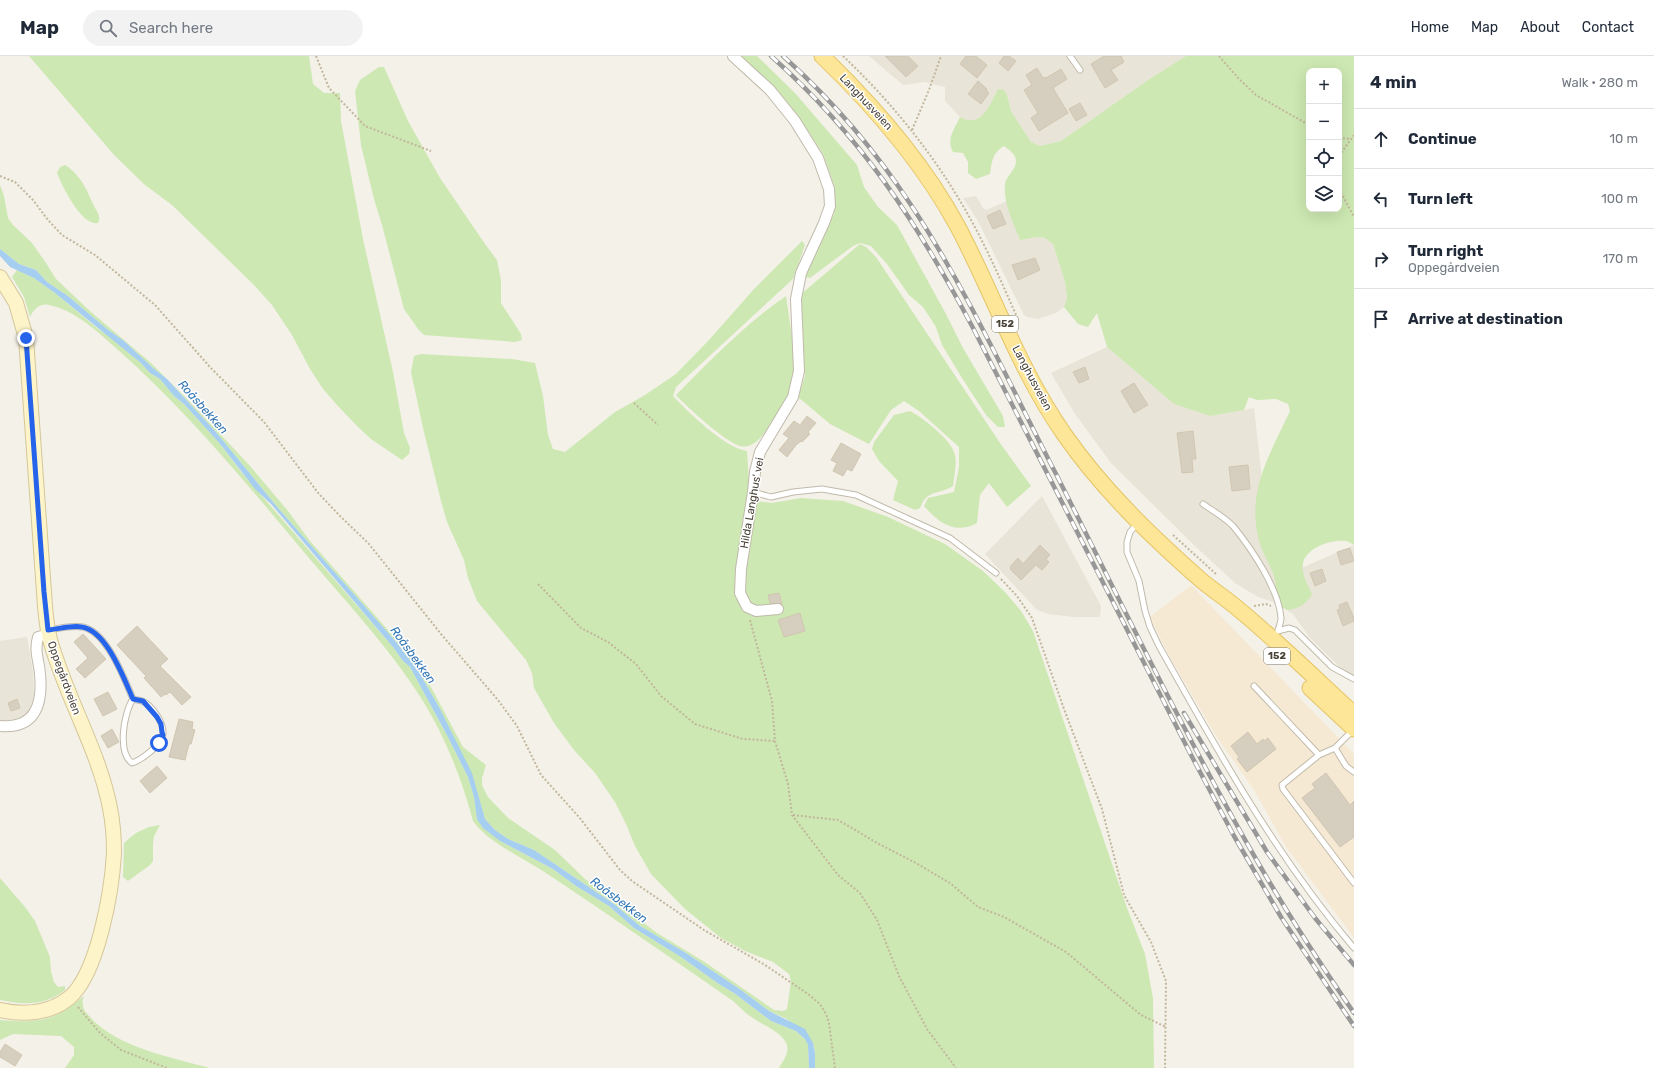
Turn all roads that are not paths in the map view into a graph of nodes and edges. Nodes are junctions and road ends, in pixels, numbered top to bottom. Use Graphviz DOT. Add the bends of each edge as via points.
graph roads {
  1 [pos="734,56"];
  2 [pos="822,56"];
  3 [pos="1070,56"];
  4 [pos="1080,70"];
  5 [pos="0,276"];
  6 [pos="753,492"];
  7 [pos="1203,504"];
  8 [pos="1138,522"];
  9 [pos="996,573"];
  10 [pos="1207,576"];
  11 [pos="778,609"];
  12 [pos="48,632"];
  13 [pos="1272,637"];
  14 [pos="1354,679"];
  15 [pos="1254,686"];
  16 [pos="133,699"];
  17 [pos="1354,714"];
  18 [pos="0,726"];
  19 [pos="1354,729"];
  20 [pos="1336,748"];
  21 [pos="1319,755"];
  22 [pos="1354,772"];
  23 [pos="1354,883"];
  24 [pos="1354,948"];
  25 [pos="0,1010"];
  1 -- 6 [label="street, Hilda Langhus' vei" via="770,90 795,120 818,158 829,189 830,206 801,272 796,299 799,371 793,397 760,452"];
  2 -- 8 [label="main road, Langhusveien / 152" via="873,107 927,176 957,225 1022,360 1055,421 1099,481"];
  3 -- 4 [label="lane"];
  5 -- 12 [label="main road, Oppegårdveien" via="16,303 26,338"];
  6 -- 9 [label="lane" via="771,497 822,489 856,495 950,538"];
  6 -- 11 [label="street, Hilda Langhus' vei" via="740,569 740,593 747,607 756,611"];
  7 -- 13 [label="lane" via="1233,526 1268,578 1281,620"];
  8 -- 10 [label="main road, Langhusveien / 152"];
  8 -- 24 [label="lane" via="1130,532 1127,552 1139,581 1150,627 1159,646 1232,773 1281,851"];
  10 -- 13 [label="main road, Langhusveien / 152" via="1236,607"];
  10 -- 19 [label="main road, Langhusveien / 152" via="1232,614"];
  12 -- 16 [label="lane" via="75,627 92,631 102,640 121,670"];
  12 -- 18 [label="street" via="38,638 35,648 40,674 40,699 32,717 12,727"];
  12 -- 25 [label="main road, Oppegårdveien" via="58,665 104,782 114,839 113,861 109,892 95,952 83,982 69,998 55,1006 24,1013"];
  13 -- 14 [label="lane" via="1289,628 1295,630 1332,667"];
  13 -- 17 [label="main road, Langhusveien / 152"];
  15 -- 21 [label="lane"];
  16 -- 16 [label="lane" via="128,706 123,747 125,755 132,763 148,754 163,735 161,724 149,706 143,701"];
  19 -- 20 [label="lane"];
  20 -- 21 [label="lane"];
  20 -- 22 [label="lane" via="1346,766"];
  21 -- 23 [label="lane" via="1282,785 1283,789"];
}
